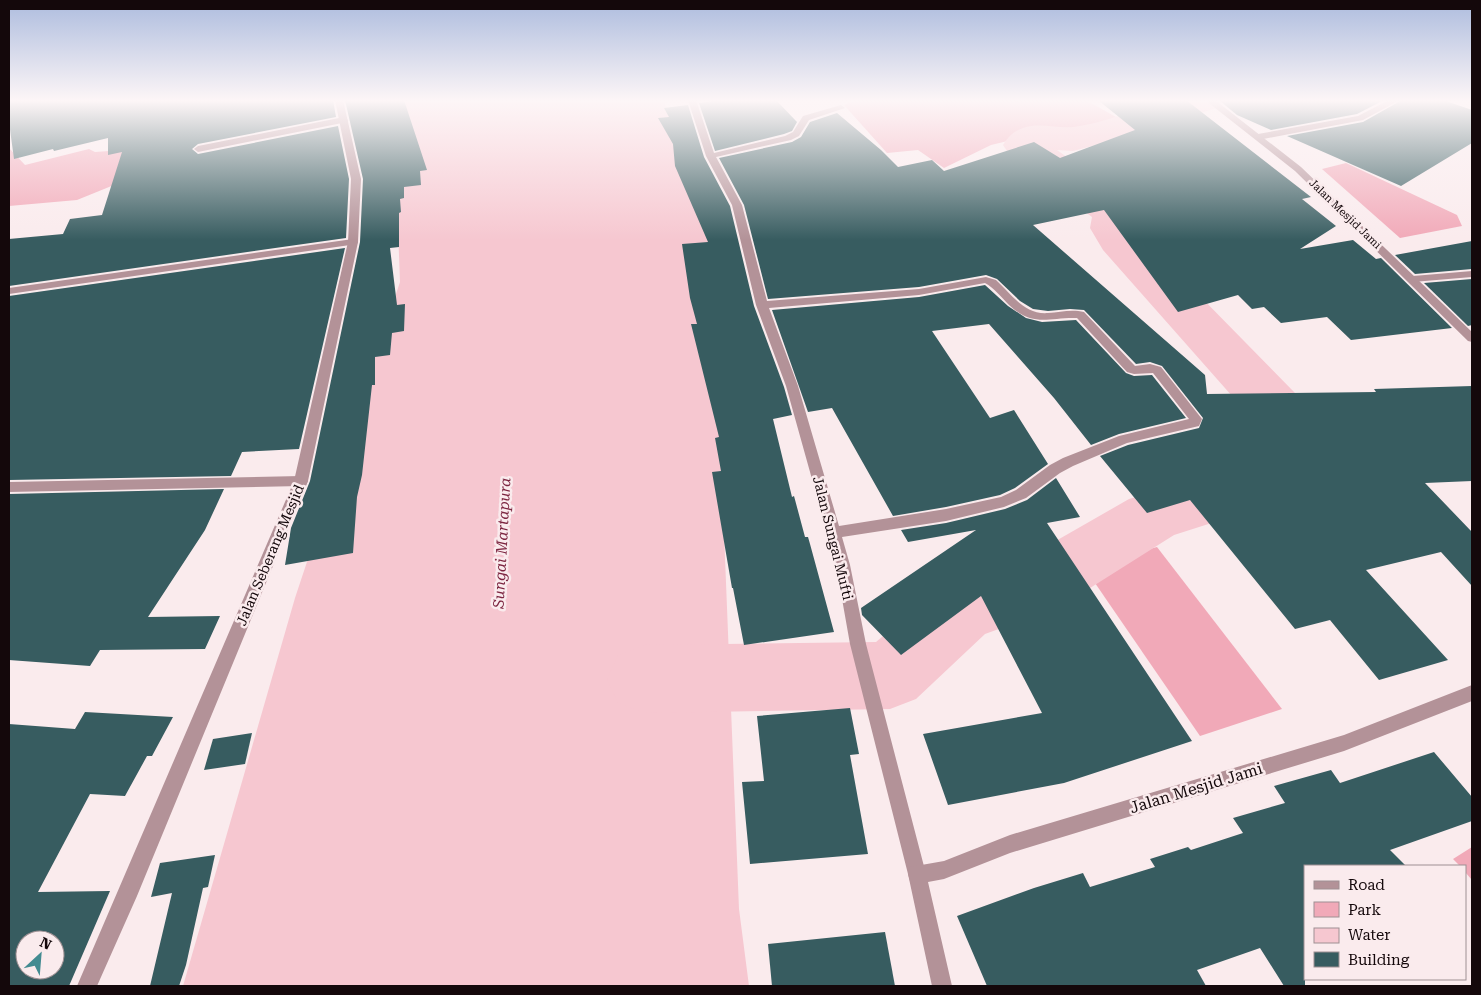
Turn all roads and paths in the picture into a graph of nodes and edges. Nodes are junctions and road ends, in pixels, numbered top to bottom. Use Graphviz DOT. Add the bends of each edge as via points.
graph roads {
  1 [pos="211,146"];
  2 [pos="349,146"];
  3 [pos="708,146"];
  4 [pos="752,146"];
  5 [pos="1270,146"];
  6 [pos="198,149"];
  7 [pos="711,156"];
  8 [pos="353,242"];
  9 [pos="1472,274"];
  10 [pos="1413,279"];
  11 [pos="9,292"];
  12 [pos="762,305"];
  13 [pos="1472,338"];
  14 [pos="301,481"];
  15 [pos="9,488"];
  16 [pos="834,533"];
  17 [pos="1472,693"];
  18 [pos="917,874"];
  19 [pos="87,986"];
  20 [pos="942,986"];
  1 -- 6 [label="street"];
  2 -- 8 [label="street, Jalan Seberang Mesjid" via="356,179"];
  3 -- 7 [label="street, Jalan Sungai Mufti"];
  4 -- 7 [label="street"];
  5 -- 10 [label="street, Jalan Mesjid Jami" via="1298,169"];
  7 -- 12 [label="street, Jalan Sungai Mufti" via="737,205"];
  8 -- 11 [label="street"];
  8 -- 14 [label="street, Jalan Seberang Mesjid"];
  9 -- 10 [label="street"];
  10 -- 13 [label="street, Jalan Mesjid Jami"];
  12 -- 16 [label="street, Jalan Sungai Mufti" via="792,386"];
  12 -- 16 [label="street" via="919,292 986,280 1028,316 1080,315 1131,369 1157,370 1196,419 1194,423 1124,439 1068,462 1004,502"];
  14 -- 15 [label="street"];
  14 -- 19 [label="street, Jalan Seberang Mesjid"];
  16 -- 18 [label="street, Jalan Sungai Mufti" via="858,644"];
  17 -- 18 [label="street, Jalan Mesjid Jami" via="1344,743 1010,844 944,870"];
  18 -- 20 [label="street, Jalan Sungai Mufti"];
}
